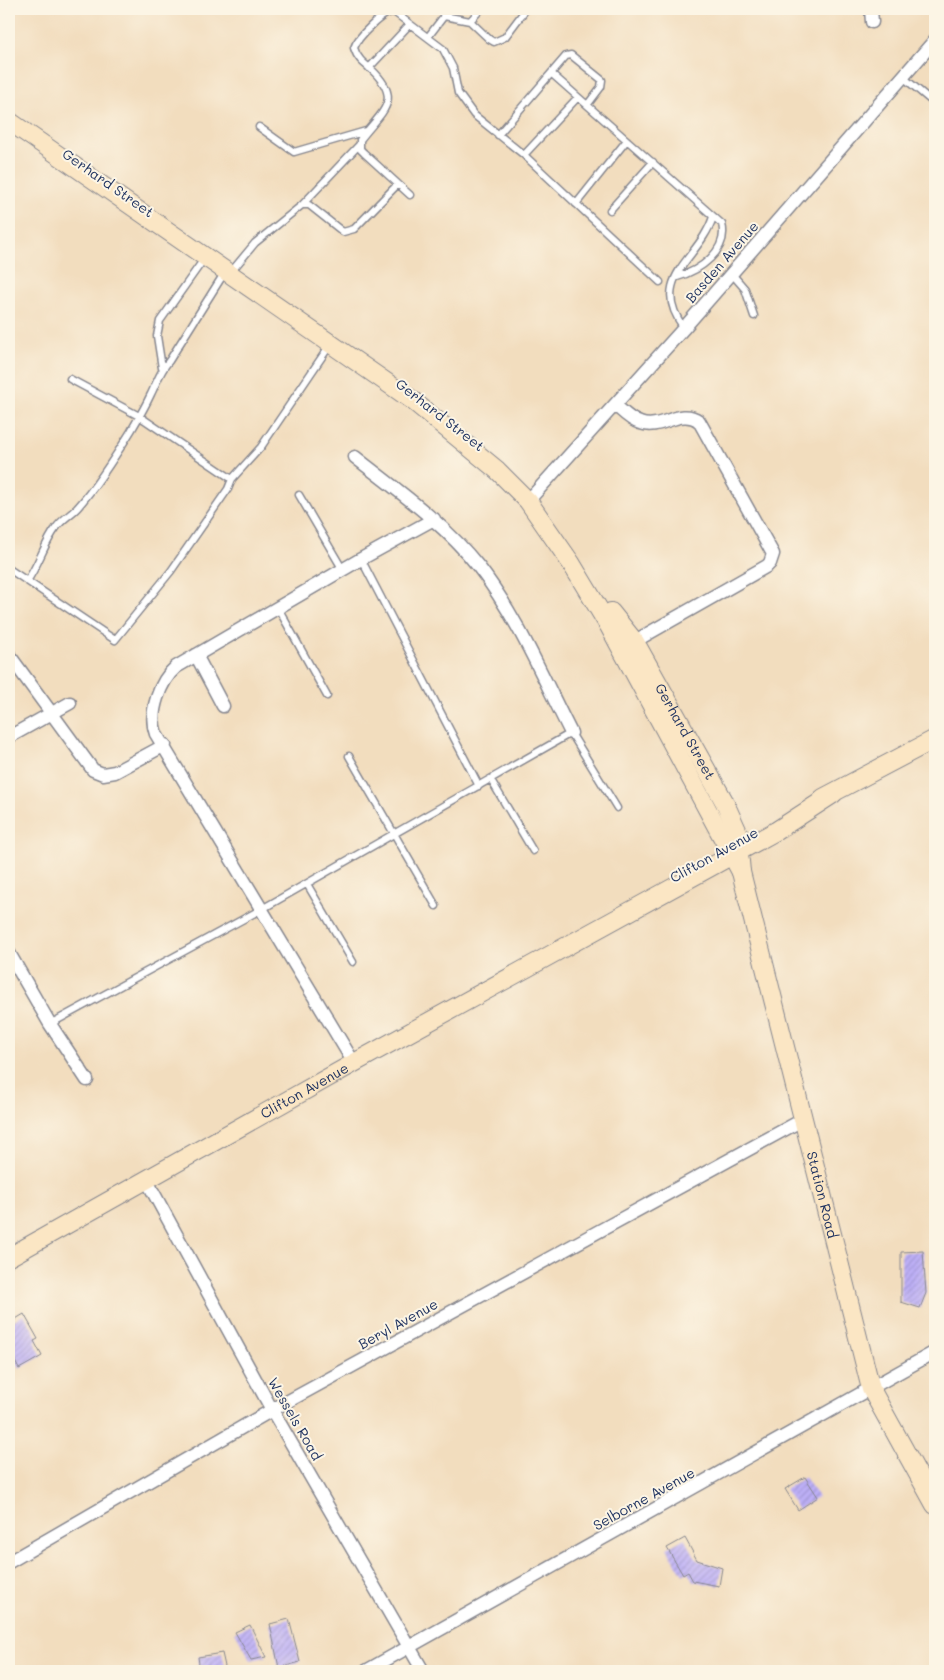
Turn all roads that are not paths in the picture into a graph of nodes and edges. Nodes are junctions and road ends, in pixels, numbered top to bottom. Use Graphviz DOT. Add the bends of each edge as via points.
graph roads {
  1 [pos="440,9"];
  2 [pos="482,9"];
  3 [pos="526,9"];
  4 [pos="444,16"];
  5 [pos="470,21"];
  6 [pos="410,24"];
  7 [pos="428,37"];
  8 [pos="935,40"];
  9 [pos="370,68"];
  10 [pos="552,74"];
  11 [pos="903,77"];
  12 [pos="578,97"];
  13 [pos="588,104"];
  14 [pos="935,104"];
  15 [pos="9,113"];
  16 [pos="9,121"];
  17 [pos="259,127"];
  18 [pos="366,131"];
  19 [pos="498,135"];
  20 [pos="627,140"];
  21 [pos="359,145"];
  22 [pos="524,156"];
  23 [pos="653,162"];
  24 [pos="398,184"];
  25 [pos="410,194"];
  26 [pos="576,204"];
  27 [pos="302,205"];
  28 [pos="610,210"];
  29 [pos="713,217"];
  30 [pos="204,257"];
  31 [pos="229,272"];
  32 [pos="732,274"];
  33 [pos="677,277"];
  34 [pos="660,282"];
  35 [pos="754,316"];
  36 [pos="684,328"];
  37 [pos="331,343"];
  38 [pos="162,368"];
  39 [pos="70,379"];
  40 [pos="614,405"];
  41 [pos="139,416"];
  42 [pos="355,457"];
  43 [pos="232,479"];
  44 [pos="299,495"];
  45 [pos="530,497"];
  46 [pos="434,519"];
  47 [pos="361,559"];
  48 [pos="9,569"];
  49 [pos="343,570"];
  50 [pos="27,581"];
  51 [pos="278,608"];
  52 [pos="628,645"];
  53 [pos="9,655"];
  54 [pos="196,655"];
  55 [pos="327,696"];
  56 [pos="70,702"];
  57 [pos="223,706"];
  58 [pos="50,714"];
  59 [pos="571,733"];
  60 [pos="9,737"];
  61 [pos="935,739"];
  62 [pos="165,745"];
  63 [pos="348,756"];
  64 [pos="491,780"];
  65 [pos="479,786"];
  66 [pos="617,808"];
  67 [pos="394,834"];
  68 [pos="734,847"];
  69 [pos="533,851"];
  70 [pos="307,884"];
  71 [pos="436,906"];
  72 [pos="262,909"];
  73 [pos="9,953"];
  74 [pos="353,962"];
  75 [pos="50,1024"];
  76 [pos="354,1063"];
  77 [pos="87,1080"];
  78 [pos="804,1119"];
  79 [pos="146,1179"];
  80 [pos="9,1257"];
  81 [pos="935,1352"];
  82 [pos="871,1389"];
  83 [pos="272,1410"];
  84 [pos="935,1505"];
  85 [pos="9,1562"];
  86 [pos="409,1647"];
  87 [pos="366,1671"];
  88 [pos="423,1671"];
  1 -- 4 [label="lane"];
  2 -- 5 [label="lane"];
  3 -- 5 [label="lane" via="501,40 488,40"];
  4 -- 5 [label="lane"];
  4 -- 7 [label="lane"];
  6 -- 7 [label="lane"];
  6 -- 9 [label="lane"];
  6 -- 9 [label="lane" via="390,12 383,14 361,38 354,48 358,58"];
  7 -- 19 [label="lane" via="449,57 458,93 465,105"];
  8 -- 11 [label="street, Basden Avenue"];
  9 -- 18 [label="lane" via="384,82 388,102"];
  10 -- 12 [label="lane"];
  10 -- 13 [label="lane" via="566,56 572,55 600,76 601,87"];
  10 -- 19 [label="lane"];
  11 -- 14 [label="lane"];
  11 -- 32 [label="street, Basden Avenue"];
  12 -- 13 [label="lane"];
  12 -- 22 [label="lane"];
  13 -- 20 [label="lane"];
  15 -- 31 [label="street, Gerhard Street"];
  16 -- 30 [label="street, Gerhard Street"];
  17 -- 18 [label="lane" via="294,152"];
  18 -- 21 [label="lane"];
  19 -- 22 [label="lane"];
  20 -- 23 [label="lane"];
  20 -- 26 [label="lane"];
  21 -- 24 [label="lane"];
  21 -- 27 [label="lane"];
  22 -- 26 [label="lane"];
  23 -- 28 [label="lane"];
  23 -- 29 [label="lane"];
  24 -- 25 [label="lane"];
  24 -- 27 [label="lane" via="354,229 348,231 343,232 310,205"];
  26 -- 34 [label="lane"];
  27 -- 31 [label="lane" via="255,243"];
  29 -- 33 [label="lane" via="710,228 682,264"];
  29 -- 33 [label="lane" via="724,230 721,244 696,271"];
  30 -- 31 [label="street, Gerhard Street"];
  30 -- 38 [label="lane" via="160,321 157,336"];
  31 -- 37 [label="street, Gerhard Street"];
  31 -- 38 [label="lane"];
  31 -- 45 [label="street, Gerhard Street" via="412,392"];
  32 -- 35 [label="lane" via="746,289"];
  32 -- 36 [label="street, Basden Avenue"];
  33 -- 36 [label="lane" via="671,297 677,318"];
  36 -- 40 [label="street, Basden Avenue"];
  37 -- 43 [label="lane" via="261,447"];
  37 -- 45 [label="street, Gerhard Street" via="442,423"];
  38 -- 41 [label="lane"];
  39 -- 41 [label="lane"];
  40 -- 45 [label="street, Basden Avenue"];
  40 -- 52 [label="street" via="648,425 684,415 699,420 773,554 767,566"];
  41 -- 43 [label="lane"];
  41 -- 50 [label="lane" via="96,486 57,525"];
  42 -- 46 [label="street"];
  43 -- 50 [label="lane" via="171,571 115,640"];
  44 -- 49 [label="lane"];
  45 -- 52 [label="street, Gerhard Street" via="578,558"];
  46 -- 47 [label="street"];
  46 -- 59 [label="street" via="476,564 510,612"];
  47 -- 49 [label="street"];
  47 -- 65 [label="lane"];
  48 -- 50 [label="lane"];
  49 -- 51 [label="street"];
  51 -- 54 [label="street"];
  51 -- 55 [label="lane"];
  52 -- 68 [label="street, Gerhard Street" via="724,801"];
  53 -- 58 [label="street"];
  54 -- 57 [label="street"];
  54 -- 62 [label="street" via="169,673 160,692 152,720 156,734"];
  56 -- 58 [label="street"];
  58 -- 60 [label="street"];
  58 -- 62 [label="street" via="84,761 103,774 115,772"];
  59 -- 64 [label="lane"];
  59 -- 66 [label="lane"];
  61 -- 68 [label="street, Clifton Avenue" via="833,794 796,809"];
  62 -- 72 [label="street"];
  63 -- 67 [label="lane"];
  64 -- 65 [label="lane"];
  64 -- 69 [label="lane"];
  65 -- 67 [label="lane"];
  67 -- 70 [label="lane"];
  67 -- 71 [label="lane"];
  68 -- 76 [label="street, Clifton Avenue" via="617,912 601,926"];
  68 -- 78 [label="street, Station Road"];
  70 -- 72 [label="lane"];
  70 -- 74 [label="lane"];
  72 -- 75 [label="lane"];
  72 -- 76 [label="street"];
  73 -- 75 [label="street"];
  75 -- 77 [label="street"];
  76 -- 79 [label="street, Clifton Avenue"];
  78 -- 82 [label="street, Station Road"];
  78 -- 83 [label="street, Beryl Avenue"];
  79 -- 80 [label="street, Clifton Avenue"];
  79 -- 83 [label="street, Wessels Road"];
  81 -- 82 [label="street, Selborne Avenue"];
  82 -- 84 [label="street, Station Road"];
  82 -- 86 [label="street, Selborne Avenue"];
  83 -- 85 [label="street, Beryl Avenue"];
  83 -- 86 [label="street, Wessels Road"];
  86 -- 87 [label="street, Selborne Avenue"];
  86 -- 88 [label="street, Wessels Road"];
}
